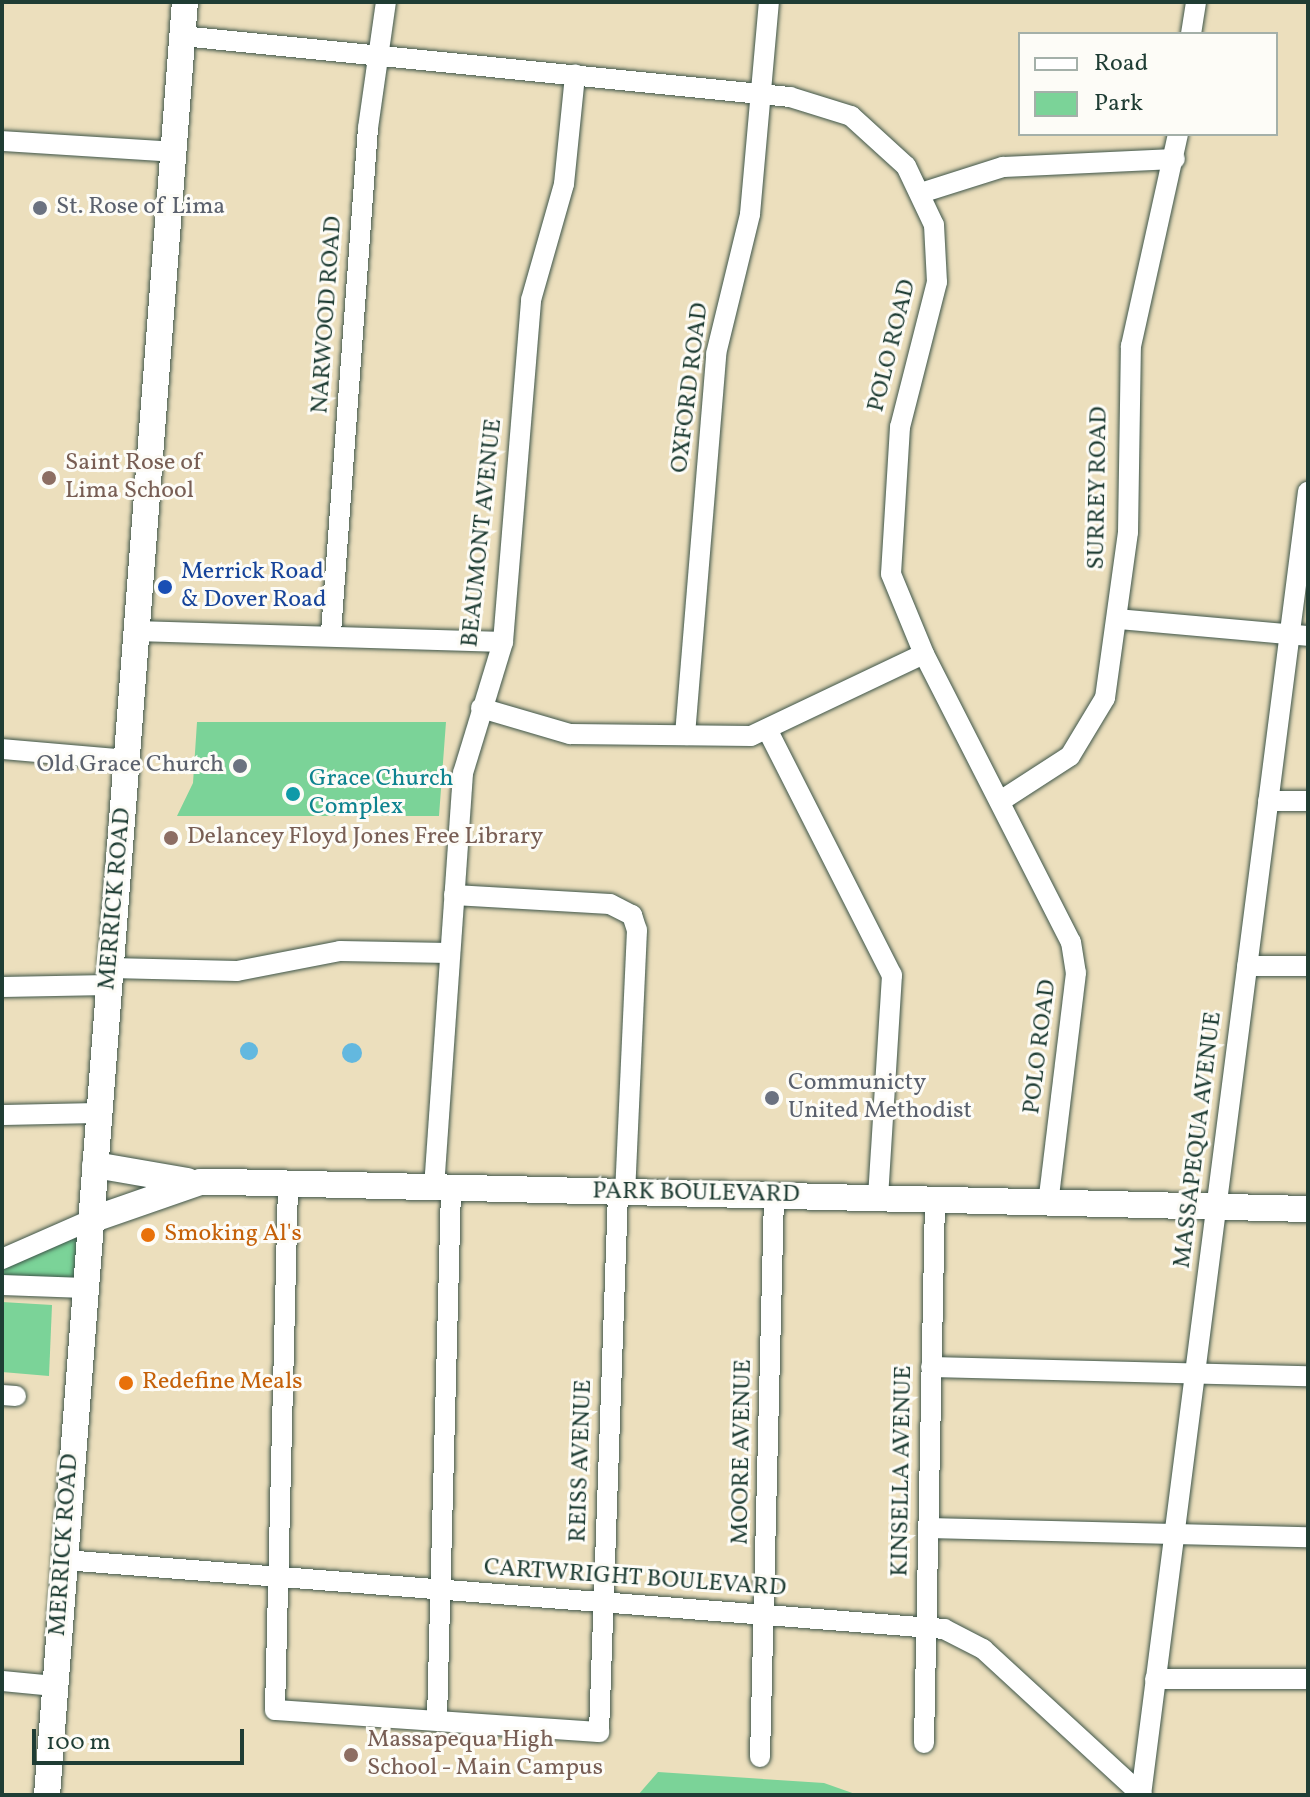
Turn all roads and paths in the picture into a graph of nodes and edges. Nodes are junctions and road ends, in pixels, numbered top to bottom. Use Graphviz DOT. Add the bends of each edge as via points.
graph roads {
  1 [pos="185,2"];
  2 [pos="386,2"];
  3 [pos="769,2"];
  4 [pos="1196,2"];
  5 [pos="1191,32"];
  6 [pos="182,36"];
  7 [pos="378,55"];
  8 [pos="575,75"];
  9 [pos="761,95"];
  10 [pos="1178,136"];
  11 [pos="2,141"];
  12 [pos="175,152"];
  13 [pos="1175,159"];
  14 [pos="924,192"];
  15 [pos="1308,492"];
  16 [pos="1118,619"];
  17 [pos="137,631"];
  18 [pos="331,633"];
  19 [pos="1299,636"];
  20 [pos="503,642"];
  21 [pos="924,654"];
  22 [pos="481,708"];
  23 [pos="768,731"];
  24 [pos="685,735"];
  25 [pos="2,749"];
  26 [pos="127,760"];
  27 [pos="1002,800"];
  28 [pos="1268,801"];
  29 [pos="1308,801"];
  30 [pos="454,895"];
  31 [pos="449,953"];
  32 [pos="1247,966"];
  33 [pos="1308,966"];
  34 [pos="110,976"];
  35 [pos="2,987"];
  36 [pos="99,1113"];
  37 [pos="2,1115"];
  38 [pos="95,1165"];
  39 [pos="200,1182"];
  40 [pos="288,1185"];
  41 [pos="442,1188"];
  42 [pos="621,1192"];
  43 [pos="774,1196"];
  44 [pos="878,1199"];
  45 [pos="935,1201"];
  46 [pos="1048,1203"];
  47 [pos="1216,1207"];
  48 [pos="1308,1209"];
  49 [pos="91,1220"];
  50 [pos="2,1259"];
  51 [pos="2,1285"];
  52 [pos="85,1288"];
  53 [pos="931,1367"];
  54 [pos="1195,1373"];
  55 [pos="1308,1376"];
  56 [pos="928,1528"];
  57 [pos="1174,1534"];
  58 [pos="1308,1537"];
  59 [pos="64,1560"];
  60 [pos="279,1579"];
  61 [pos="440,1592"];
  62 [pos="603,1604"];
  63 [pos="766,1615"];
  64 [pos="926,1627"];
  65 [pos="1155,1679"];
  66 [pos="1308,1679"];
  67 [pos="2,1681"];
  68 [pos="55,1686"];
  69 [pos="437,1720"];
  70 [pos="924,1743"];
  71 [pos="760,1757"];
  72 [pos="47,1795"];
  73 [pos="1141,1795"];
  1 -- 6 [label="main road, MERRICK ROAD"];
  2 -- 7 [label="street, NARWOOD ROAD"];
  3 -- 9 [label="street, OXFORD ROAD"];
  4 -- 5 [label="street"];
  6 -- 7 [label="street, POLO ROAD"];
  6 -- 12 [label="main road, MERRICK ROAD"];
  7 -- 8 [label="street, POLO ROAD"];
  7 -- 18 [label="street, NARWOOD ROAD"];
  8 -- 9 [label="street, POLO ROAD"];
  8 -- 20 [label="street, BEAUMONT AVENUE" via="564,184 531,300"];
  9 -- 14 [label="street, POLO ROAD" via="851,116 894,151"];
  9 -- 24 [label="street, OXFORD ROAD" via="750,214 716,354"];
  10 -- 13 [label="street, SURREY ROAD"];
  11 -- 12 [label="street"];
  12 -- 17 [label="main road, MERRICK ROAD"];
  13 -- 14 [label="street" via="1003,167"];
  13 -- 16 [label="street, SURREY ROAD" via="1131,346"];
  14 -- 21 [label="street, POLO ROAD" via="937,282 900,427 889,556 895,593"];
  15 -- 19 [label="street, MASSAPEQUA AVENUE"];
  16 -- 19 [label="street"];
  16 -- 27 [label="street, SURREY ROAD" via="1105,698 1091,732 1058,767"];
  17 -- 18 [label="street"];
  17 -- 26 [label="main road, MERRICK ROAD"];
  18 -- 20 [label="street"];
  19 -- 28 [label="street, MASSAPEQUA AVENUE"];
  20 -- 22 [label="street, BEAUMONT AVENUE"];
  21 -- 23 [label="street"];
  21 -- 27 [label="street, POLO ROAD"];
  22 -- 24 [label="street" via="570,734"];
  22 -- 30 [label="street, BEAUMONT AVENUE" via="463,773"];
  23 -- 24 [label="street"];
  23 -- 44 [label="street" via="892,975"];
  25 -- 26 [label="street"];
  26 -- 34 [label="main road, MERRICK ROAD"];
  27 -- 46 [label="street, POLO ROAD" via="1058,908 1075,963"];
  28 -- 29 [label="street"];
  28 -- 32 [label="street, MASSAPEQUA AVENUE"];
  30 -- 31 [label="street, BEAUMONT AVENUE"];
  30 -- 42 [label="street, REISS AVENUE" via="610,904 632,915 637,930"];
  31 -- 34 [label="street" via="340,951 237,971"];
  31 -- 41 [label="street, BEAUMONT AVENUE"];
  32 -- 33 [label="street"];
  32 -- 47 [label="street, MASSAPEQUA AVENUE"];
  34 -- 35 [label="street"];
  34 -- 36 [label="main road, MERRICK ROAD"];
  36 -- 37 [label="street"];
  36 -- 38 [label="main road, MERRICK ROAD"];
  38 -- 39 [label="main road"];
  38 -- 49 [label="main road, MERRICK ROAD"];
  39 -- 40 [label="main road, PARK BOULEVARD"];
  39 -- 49 [label="main road, PARK BOULEVARD"];
  40 -- 41 [label="main road, PARK BOULEVARD"];
  40 -- 60 [label="street"];
  41 -- 42 [label="main road, PARK BOULEVARD"];
  41 -- 61 [label="street, BEAUMONT AVENUE"];
  42 -- 43 [label="main road, PARK BOULEVARD"];
  42 -- 62 [label="street, REISS AVENUE"];
  43 -- 44 [label="main road, PARK BOULEVARD"];
  43 -- 63 [label="street, MOORE AVENUE"];
  44 -- 45 [label="main road, PARK BOULEVARD"];
  45 -- 46 [label="main road, PARK BOULEVARD"];
  45 -- 53 [label="street, KINSELLA AVENUE"];
  46 -- 47 [label="main road, PARK BOULEVARD"];
  47 -- 48 [label="main road, PARK BOULEVARD"];
  47 -- 54 [label="street, MASSAPEQUA AVENUE"];
  49 -- 50 [label="street"];
  49 -- 52 [label="main road, MERRICK ROAD"];
  51 -- 52 [label="street"];
  52 -- 59 [label="main road, MERRICK ROAD"];
  53 -- 54 [label="street"];
  53 -- 56 [label="street, KINSELLA AVENUE"];
  54 -- 55 [label="street"];
  54 -- 57 [label="street, MASSAPEQUA AVENUE"];
  56 -- 57 [label="street"];
  56 -- 64 [label="street, KINSELLA AVENUE"];
  57 -- 58 [label="street"];
  57 -- 65 [label="street, MASSAPEQUA AVENUE"];
  59 -- 60 [label="street, CARTWRIGHT BOULEVARD"];
  59 -- 68 [label="main road, MERRICK ROAD"];
  60 -- 61 [label="street, CARTWRIGHT BOULEVARD"];
  60 -- 69 [label="street" via="275,1710"];
  61 -- 62 [label="street, CARTWRIGHT BOULEVARD"];
  61 -- 69 [label="street, BEAUMONT AVENUE"];
  62 -- 63 [label="street, CARTWRIGHT BOULEVARD"];
  62 -- 69 [label="street, REISS AVENUE" via="599,1732"];
  63 -- 64 [label="street, CARTWRIGHT BOULEVARD"];
  63 -- 71 [label="street, MOORE AVENUE"];
  64 -- 70 [label="street, KINSELLA AVENUE"];
  64 -- 73 [label="street, CARTWRIGHT BOULEVARD" via="960,1633 983,1649"];
  65 -- 66 [label="street"];
  65 -- 73 [label="street, MASSAPEQUA AVENUE"];
  67 -- 68 [label="street"];
  68 -- 72 [label="main road, MERRICK ROAD"];
}
